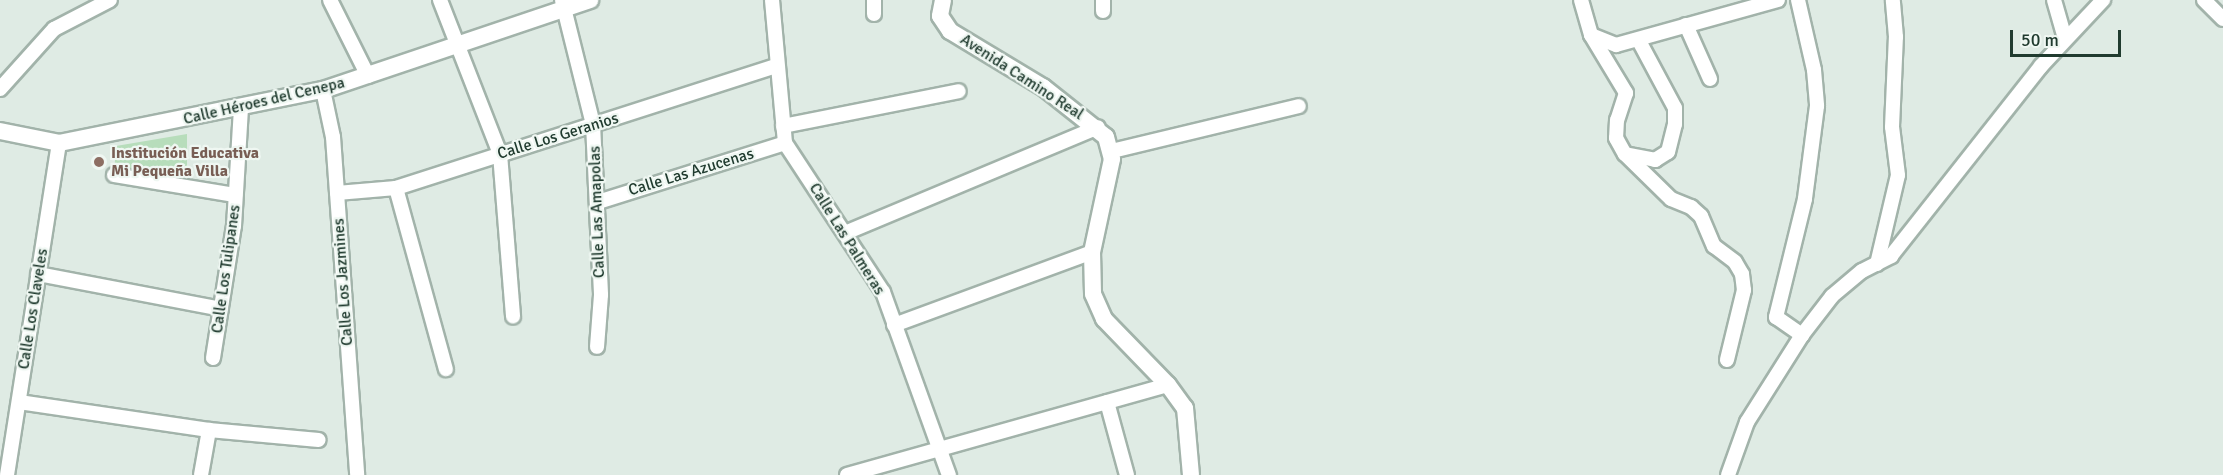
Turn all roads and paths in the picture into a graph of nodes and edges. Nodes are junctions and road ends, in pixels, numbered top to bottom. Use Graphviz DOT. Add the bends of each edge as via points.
graph roads {
  1 [pos="110,0"];
  2 [pos="330,0"];
  3 [pos="440,0"];
  4 [pos="590,0"];
  5 [pos="772,0"];
  6 [pos="943,0"];
  7 [pos="1581,0"];
  8 [pos="1778,0"];
  9 [pos="1798,0"];
  10 [pos="1893,0"];
  11 [pos="2054,0"];
  12 [pos="2103,0"];
  13 [pos="2204,0"];
  14 [pos="564,4"];
  15 [pos="2223,18"];
  16 [pos="1686,25"];
  17 [pos="1591,35"];
  18 [pos="2065,38"];
  19 [pos="1639,41"];
  20 [pos="459,46"];
  21 [pos="776,66"];
  22 [pos="368,76"];
  23 [pos="1710,79"];
  24 [pos="0,89"];
  25 [pos="323,90"];
  26 [pos="959,91"];
  27 [pos="1299,106"];
  28 [pos="240,107"];
  29 [pos="593,124"];
  30 [pos="783,126"];
  31 [pos="1098,127"];
  32 [pos="0,131"];
  33 [pos="58,143"];
  34 [pos="785,143"];
  35 [pos="1112,151"];
  36 [pos="500,154"];
  37 [pos="1625,154"];
  38 [pos="114,175"];
  39 [pos="396,188"];
  40 [pos="337,193"];
  41 [pos="235,195"];
  42 [pos="598,202"];
  43 [pos="845,234"];
  44 [pos="1092,252"];
  45 [pos="1877,264"];
  46 [pos="38,274"];
  47 [pos="221,309"];
  48 [pos="513,316"];
  49 [pos="894,325"];
  50 [pos="1802,334"];
  51 [pos="597,347"];
  52 [pos="213,358"];
  53 [pos="1727,360"];
  54 [pos="446,369"];
  55 [pos="1168,385"];
  56 [pos="19,402"];
  57 [pos="1107,402"];
  58 [pos="209,430"];
  59 [pos="319,440"];
  60 [pos="938,448"];
  61 [pos="7,475"];
  62 [pos="201,475"];
  63 [pos="357,475"];
  64 [pos="847,475"];
  65 [pos="949,475"];
  66 [pos="1126,475"];
  67 [pos="1191,475"];
  68 [pos="1728,475"];
  1 -- 24 [label="street" via="54,29"];
  2 -- 22 [label="street"];
  3 -- 20 [label="street"];
  4 -- 14 [label="street, Calle Héroes del Cenepa"];
  5 -- 21 [label="street, Calle Las Palmeras"];
  6 -- 31 [label="street, Avenida Camino Real" via="940,16 950,31 1043,87"];
  7 -- 17 [label="street"];
  8 -- 16 [label="street"];
  9 -- 50 [label="street" via="1802,32 1814,70 1817,106 1805,199 1776,317"];
  10 -- 45 [label="street" via="1896,37 1892,127 1898,175"];
  11 -- 18 [label="street"];
  12 -- 18 [label="street"];
  13 -- 15 [label="street"];
  14 -- 20 [label="street, Calle Héroes del Cenepa"];
  14 -- 29 [label="street, Calle Las Amapolas"];
  16 -- 19 [label="street"];
  16 -- 23 [label="street"];
  17 -- 19 [label="street" via="1606,44"];
  17 -- 37 [label="street" via="1626,93 1616,138"];
  18 -- 45 [label="street" via="1930,203 1916,228 1892,256"];
  19 -- 37 [label="street" via="1675,108 1675,124 1668,152 1655,160"];
  20 -- 22 [label="street, Calle Héroes del Cenepa"];
  20 -- 36 [label="street"];
  21 -- 29 [label="street, Calle Los Geranios"];
  21 -- 30 [label="street, Calle Las Palmeras"];
  22 -- 25 [label="street, Calle Héroes del Cenepa"];
  25 -- 28 [label="street, Calle Héroes del Cenepa"];
  25 -- 40 [label="street, Calle Los Jazmines" via="333,137"];
  26 -- 30 [label="street"];
  27 -- 35 [label="street"];
  28 -- 33 [label="street, Calle Héroes del Cenepa"];
  28 -- 41 [label="street, Calle Los Tulipanes"];
  29 -- 36 [label="street, Calle Los Geranios"];
  29 -- 42 [label="street, Calle Las Amapolas"];
  30 -- 34 [label="street, Calle Las Palmeras"];
  31 -- 35 [label="street, Avenida Camino Real"];
  31 -- 43 [label="street"];
  32 -- 33 [label="street, Calle Héroes del Cenepa"];
  33 -- 46 [label="street, Calle Los Claveles"];
  34 -- 42 [label="street, Calle Las Azucenas"];
  34 -- 43 [label="street, Calle Las Palmeras"];
  35 -- 44 [label="street" via="1111,179"];
  36 -- 39 [label="street, Calle Los Geranios"];
  36 -- 48 [label="street"];
  37 -- 53 [label="street" via="1671,199 1701,216 1714,246 1735,262 1742,274 1744,290"];
  38 -- 41 [label="street"];
  39 -- 40 [label="street, Calle Los Geranios"];
  39 -- 54 [label="street"];
  40 -- 63 [label="street, Calle Los Jazmines"];
  41 -- 47 [label="street, Calle Los Tulipanes"];
  42 -- 51 [label="street, Calle Las Amapolas" via="601,295"];
  43 -- 49 [label="street, Calle Las Palmeras" via="883,291"];
  44 -- 49 [label="street"];
  44 -- 55 [label="street" via="1093,294 1104,319"];
  45 -- 50 [label="street" via="1832,296"];
  46 -- 47 [label="street"];
  46 -- 56 [label="street, Calle Los Claveles"];
  47 -- 52 [label="street, Calle Los Tulipanes"];
  49 -- 60 [label="street, Calle Las Palmeras"];
  50 -- 68 [label="street" via="1747,422"];
  55 -- 57 [label="street"];
  55 -- 67 [label="street" via="1185,408"];
  56 -- 58 [label="street"];
  56 -- 61 [label="street, Calle Los Claveles"];
  57 -- 60 [label="street"];
  57 -- 66 [label="street"];
  58 -- 59 [label="street"];
  58 -- 62 [label="street"];
  60 -- 64 [label="street"];
  60 -- 65 [label="street, Calle Las Palmeras"];
}
